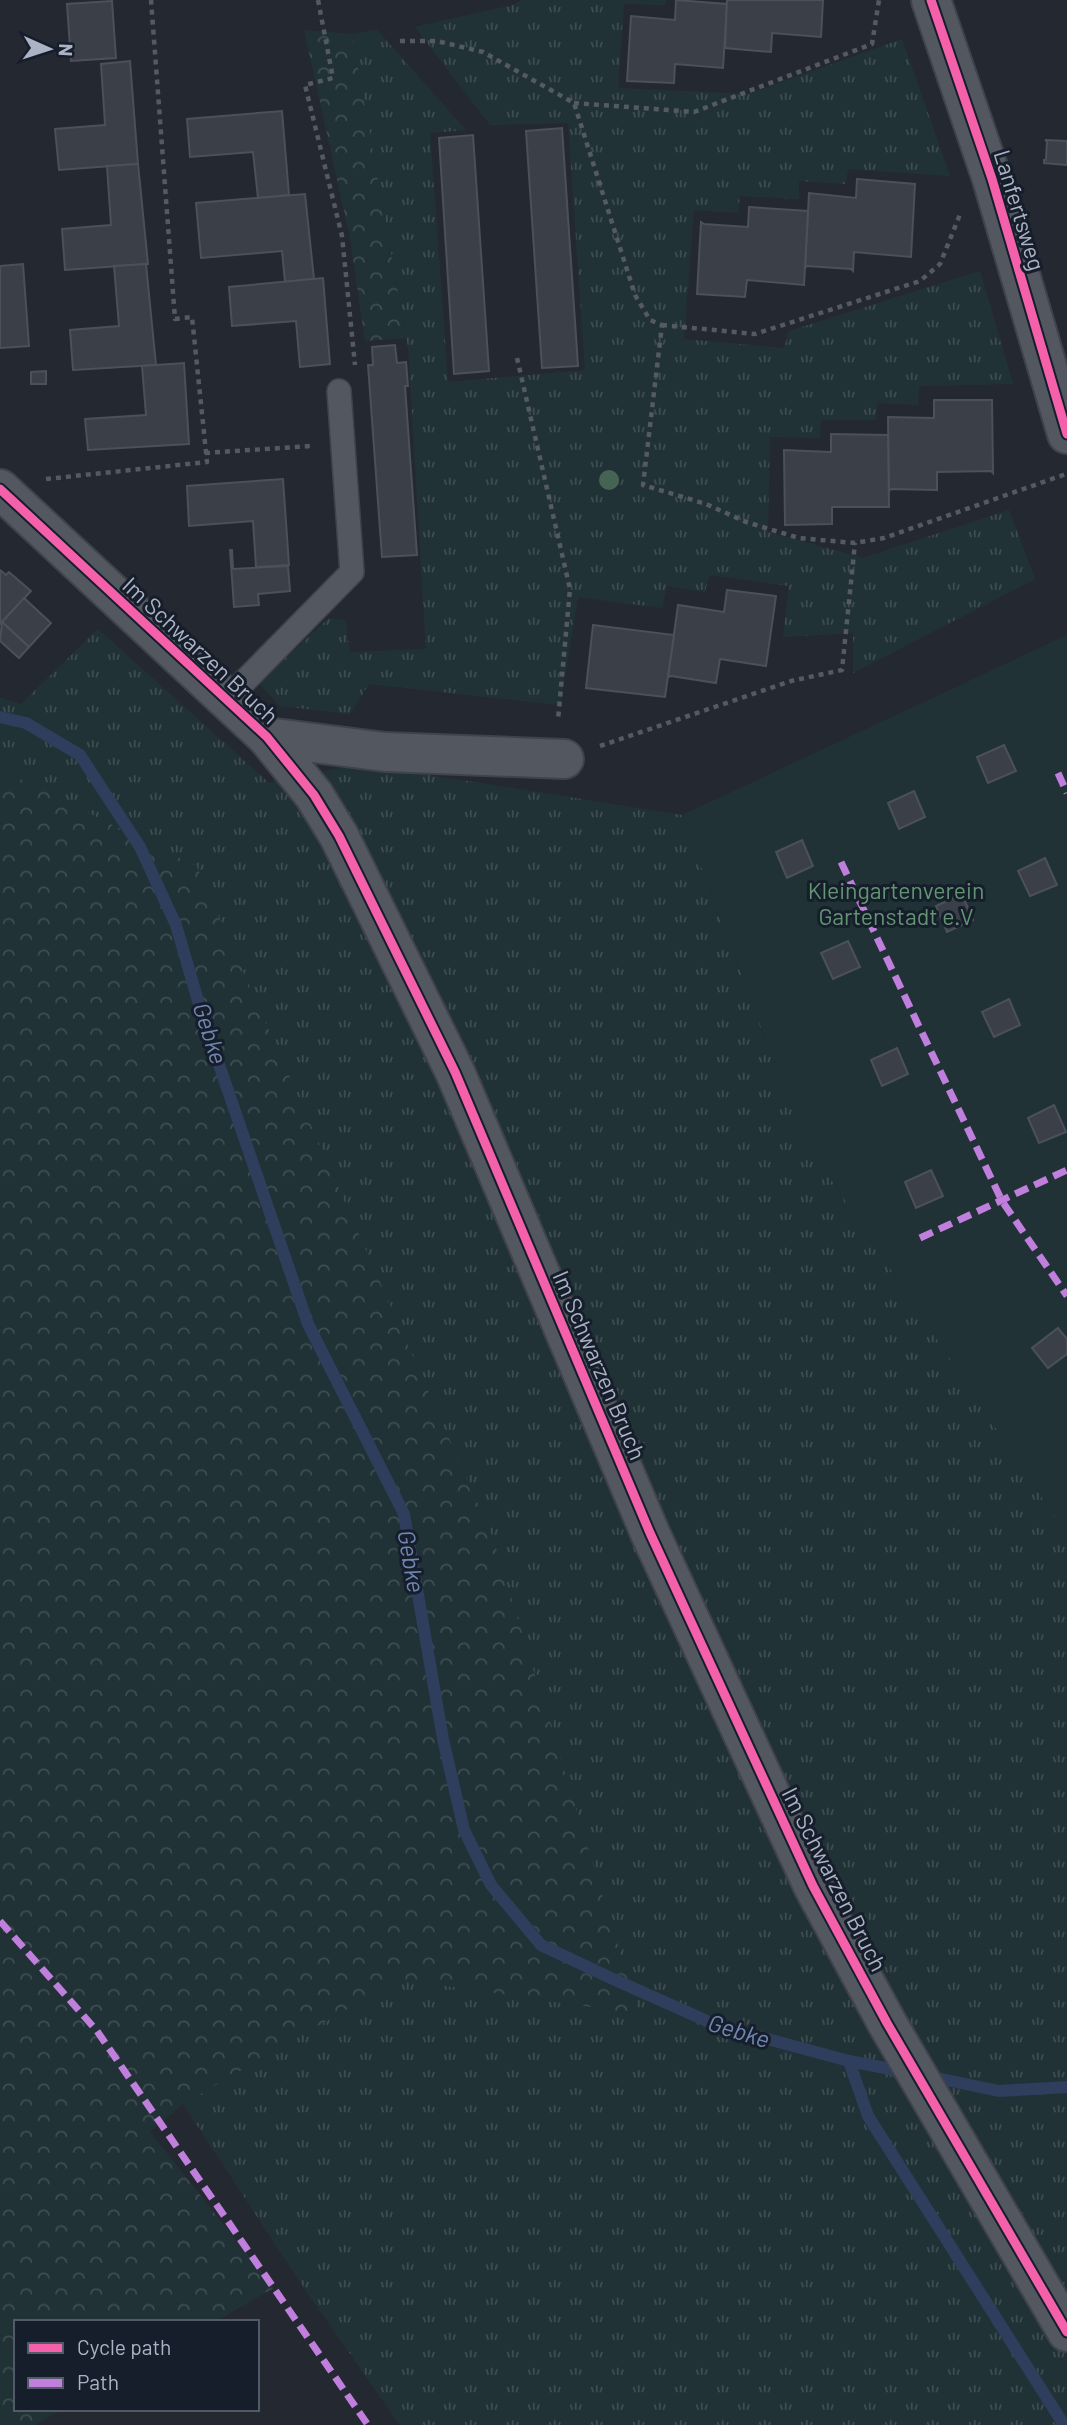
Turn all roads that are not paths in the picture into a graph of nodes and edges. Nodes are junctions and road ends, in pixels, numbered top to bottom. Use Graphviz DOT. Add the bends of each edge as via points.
graph roads {
  1 [pos="931,0"];
  2 [pos="340,391"];
  3 [pos="1067,433"];
  4 [pos="0,489"];
  5 [pos="227,699"];
  6 [pos="267,737"];
  7 [pos="559,759"];
  8 [pos="1067,2332"];
  1 -- 3 [label="street, Lanfertsweg"];
  2 -- 5 [label="lane" via="352,572"];
  4 -- 5 [label="street, Im Schwarzen Bruch"];
  5 -- 6 [label="street, Im Schwarzen Bruch"];
  6 -- 7 [label="street, Im Schwarzen Bruch" via="385,752"];
  6 -- 8 [label="street, Im Schwarzen Bruch" via="314,795 339,836 455,1072 650,1533 813,1886"];
}
